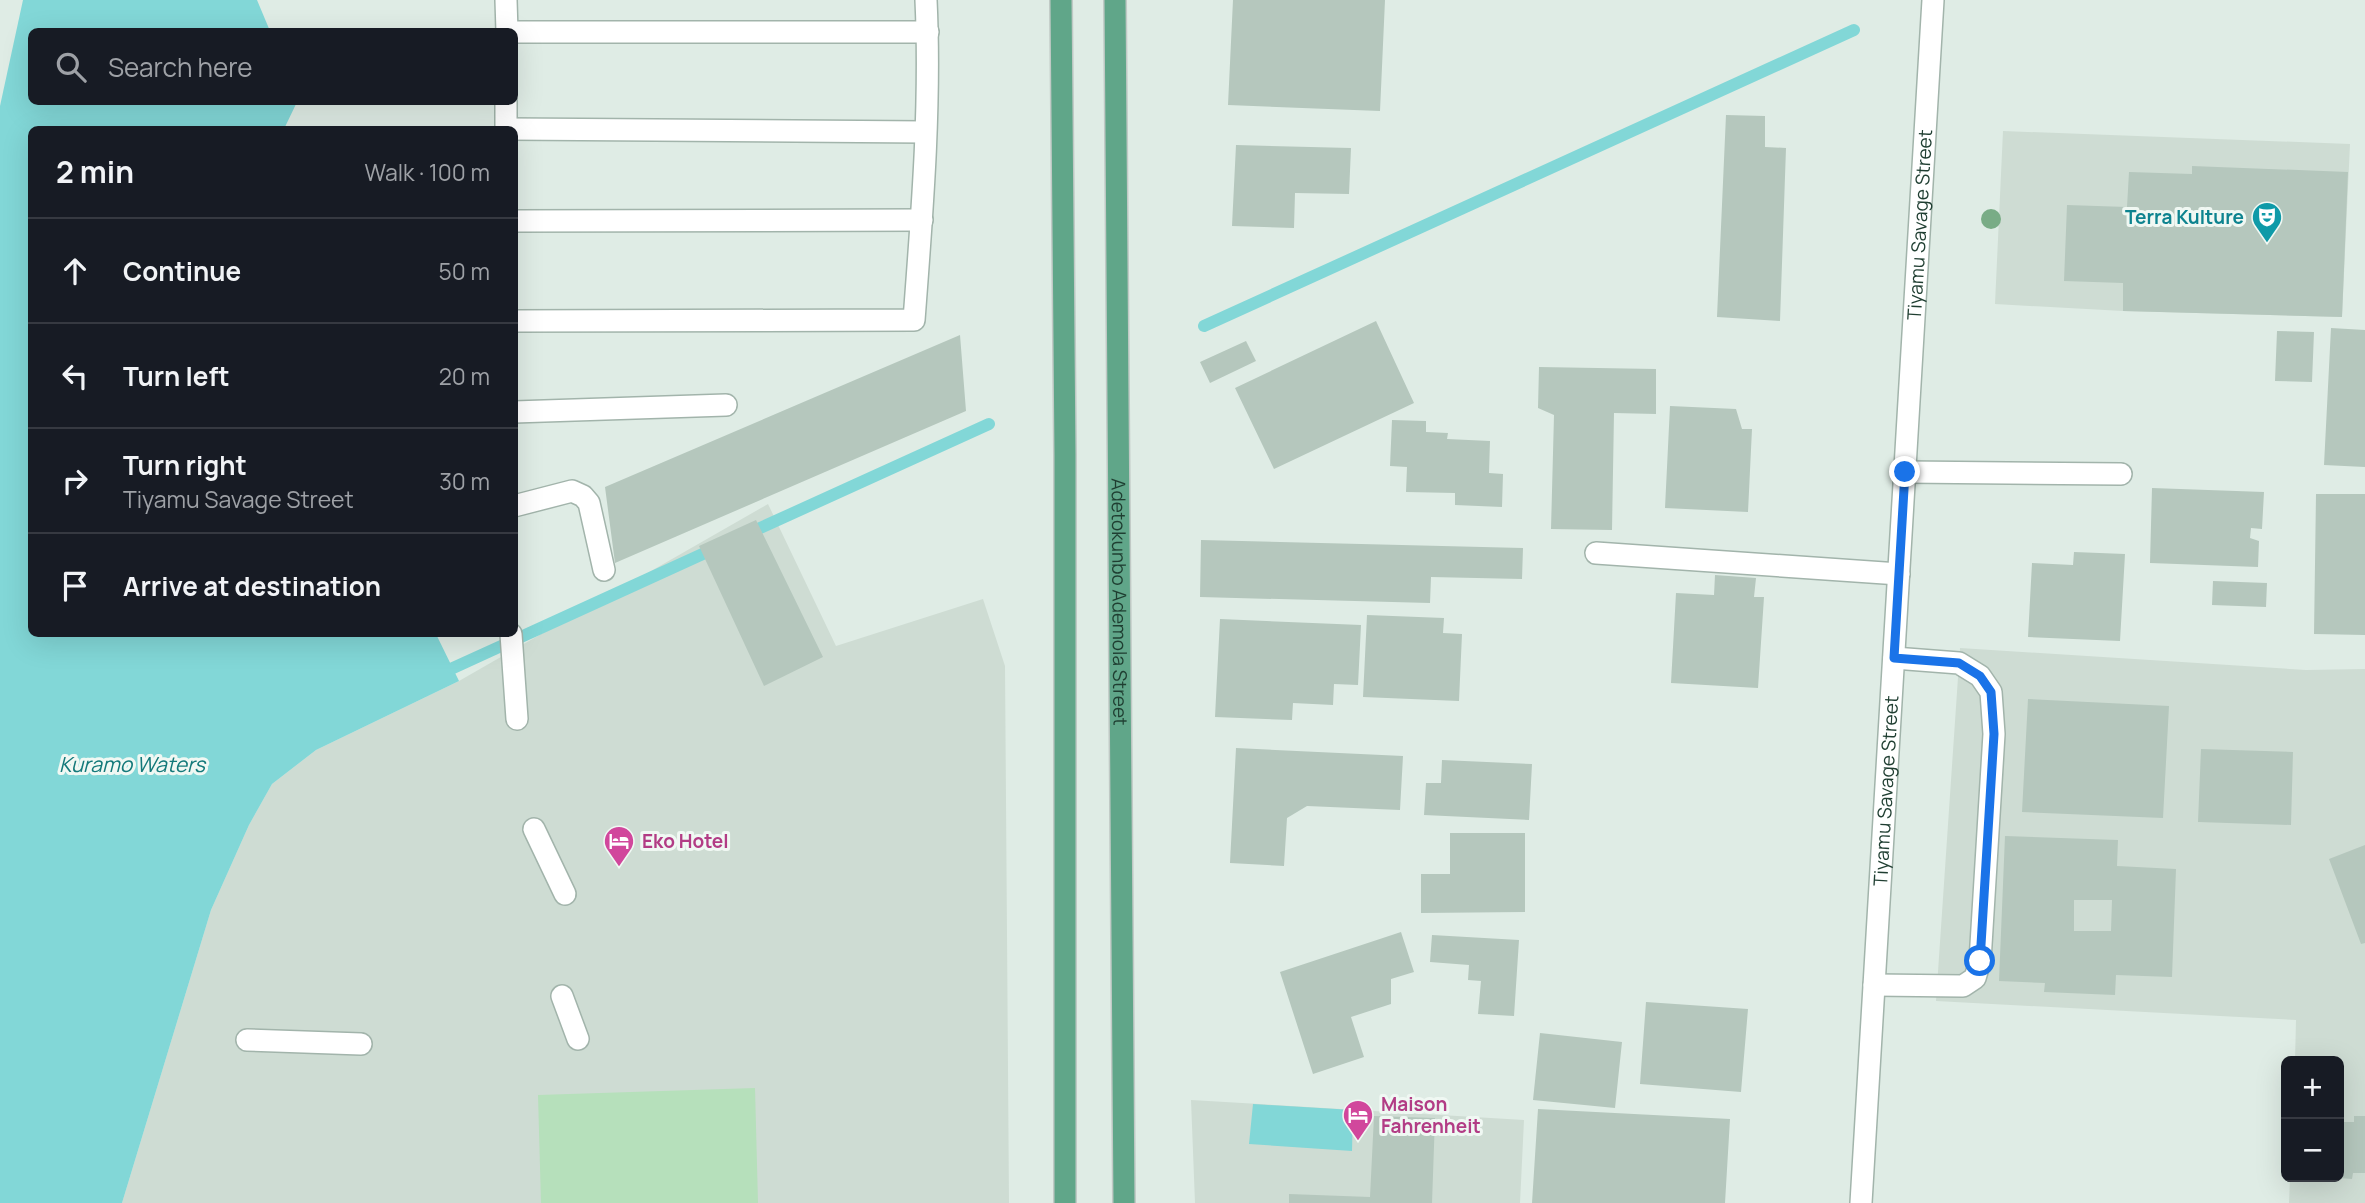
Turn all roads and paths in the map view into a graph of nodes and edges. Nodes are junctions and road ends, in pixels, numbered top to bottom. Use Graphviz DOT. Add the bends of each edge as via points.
graph roads {
  1 [pos="506,0"];
  2 [pos="926,0"];
  3 [pos="1061,0"];
  4 [pos="1115,0"];
  5 [pos="1933,0"];
  6 [pos="507,28"];
  7 [pos="518,32"];
  8 [pos="928,32"];
  9 [pos="506,105"];
  10 [pos="506,126"];
  11 [pos="518,129"];
  12 [pos="925,132"];
  13 [pos="922,220"];
  14 [pos="518,221"];
  15 [pos="518,321"];
  16 [pos="726,405"];
  17 [pos="518,412"];
  18 [pos="1905,472"];
  19 [pos="2121,474"];
  20 [pos="518,505"];
  21 [pos="1596,554"];
  22 [pos="604,570"];
  23 [pos="1899,574"];
  24 [pos="511,637"];
  25 [pos="1894,658"];
  26 [pos="517,719"];
  27 [pos="534,829"];
  28 [pos="565,894"];
  29 [pos="1874,985"];
  30 [pos="562,996"];
  31 [pos="578,1039"];
  32 [pos="247,1040"];
  33 [pos="361,1044"];
  34 [pos="1065,1203"];
  35 [pos="1124,1203"];
  36 [pos="1861,1203"];
  1 -- 6 [label="street"];
  2 -- 8 [label="street"];
  3 -- 34 [label="main road"];
  4 -- 35 [label="main road, Adetokunbo Ademola Street"];
  5 -- 18 [label="street, Tiyamu Savage Street"];
  7 -- 8 [label="street"];
  8 -- 12 [label="street"];
  9 -- 10 [label="street"];
  11 -- 12 [label="street"];
  12 -- 13 [label="street"];
  13 -- 14 [label="street"];
  13 -- 15 [label="street" via="914,320"];
  16 -- 17 [label="street"];
  18 -- 19 [label="street"];
  18 -- 23 [label="street, Tiyamu Savage Street"];
  20 -- 22 [label="street" via="572,491 583,496 589,503"];
  21 -- 23 [label="street"];
  23 -- 25 [label="street, Tiyamu Savage Street"];
  24 -- 26 [label="street"];
  25 -- 29 [label="street, Tiyamu Savage Street"];
  25 -- 29 [label="street" via="1959,663 1980,676 1991,692 1994,734 1980,961 1975,978 1964,986"];
  27 -- 28 [label="street"];
  29 -- 36 [label="street, Tiyamu Savage Street"];
  30 -- 31 [label="street"];
  32 -- 33 [label="street"];
}
